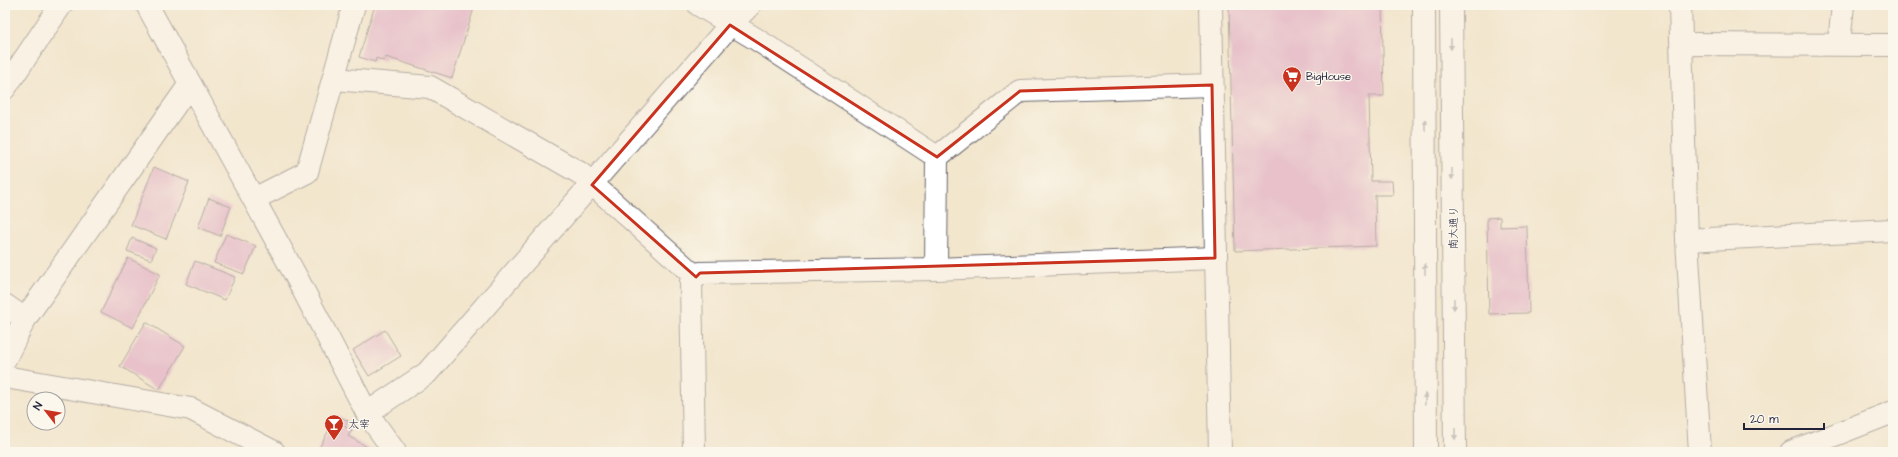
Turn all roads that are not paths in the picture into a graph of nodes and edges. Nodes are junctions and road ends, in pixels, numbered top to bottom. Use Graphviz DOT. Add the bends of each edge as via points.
graph roads {
  1 [pos="61,5"];
  2 [pos="147,5"];
  3 [pos="354,5"];
  4 [pos="699,5"];
  5 [pos="750,5"];
  6 [pos="1211,5"];
  7 [pos="1424,5"];
  8 [pos="1451,5"];
  9 [pos="1680,5"];
  10 [pos="1843,5"];
  11 [pos="730,25"];
  12 [pos="1839,43"];
  13 [pos="1682,44"];
  14 [pos="1893,45"];
  15 [pos="334,79"];
  16 [pos="190,84"];
  17 [pos="1212,85"];
  18 [pos="5,88"];
  19 [pos="937,157"];
  20 [pos="592,185"];
  21 [pos="254,199"];
  22 [pos="1893,230"];
  23 [pos="1687,240"];
  24 [pos="1215,258"];
  25 [pos="936,269"];
  26 [pos="696,277"];
  27 [pos="5,305"];
  28 [pos="25,319"];
  29 [pos="5,359"];
  30 [pos="5,376"];
  31 [pos="1893,412"];
  32 [pos="367,413"];
  33 [pos="274,452"];
  34 [pos="395,452"];
  35 [pos="694,452"];
  36 [pos="1220,452"];
  37 [pos="1426,452"];
  38 [pos="1455,452"];
  39 [pos="1700,452"];
  40 [pos="1791,452"];
  1 -- 18 [label="street"];
  2 -- 16 [label="street"];
  3 -- 15 [label="street"];
  4 -- 11 [label="street"];
  5 -- 11 [label="street"];
  6 -- 17 [label="street"];
  37 -- 7 [label="street, one-way"];
  8 -- 38 [label="street, 南大通り, one-way"];
  9 -- 13 [label="street"];
  10 -- 12 [label="street"];
  11 -- 19 [label="street" via="756,39"];
  11 -- 20 [label="street"];
  12 -- 13 [label="street"];
  12 -- 14 [label="street"];
  13 -- 23 [label="street"];
  15 -- 20 [label="street" via="430,87 580,173"];
  15 -- 21 [label="street" via="307,172"];
  16 -- 21 [label="street"];
  16 -- 28 [label="street"];
  17 -- 19 [label="street" via="1020,91"];
  17 -- 24 [label="street"];
  19 -- 25 [label="street"];
  20 -- 26 [label="street"];
  20 -- 32 [label="street" via="427,374"];
  21 -- 32 [label="street"];
  22 -- 23 [label="street"];
  23 -- 39 [label="street"];
  24 -- 25 [label="street"];
  24 -- 36 [label="street"];
  25 -- 26 [label="street" via="700,273"];
  26 -- 35 [label="street" via="691,282"];
  27 -- 28 [label="street"];
  28 -- 29 [label="street"];
  30 -- 33 [label="street" via="191,409"];
  31 -- 40 [label="street"];
  32 -- 34 [label="street"];
}
